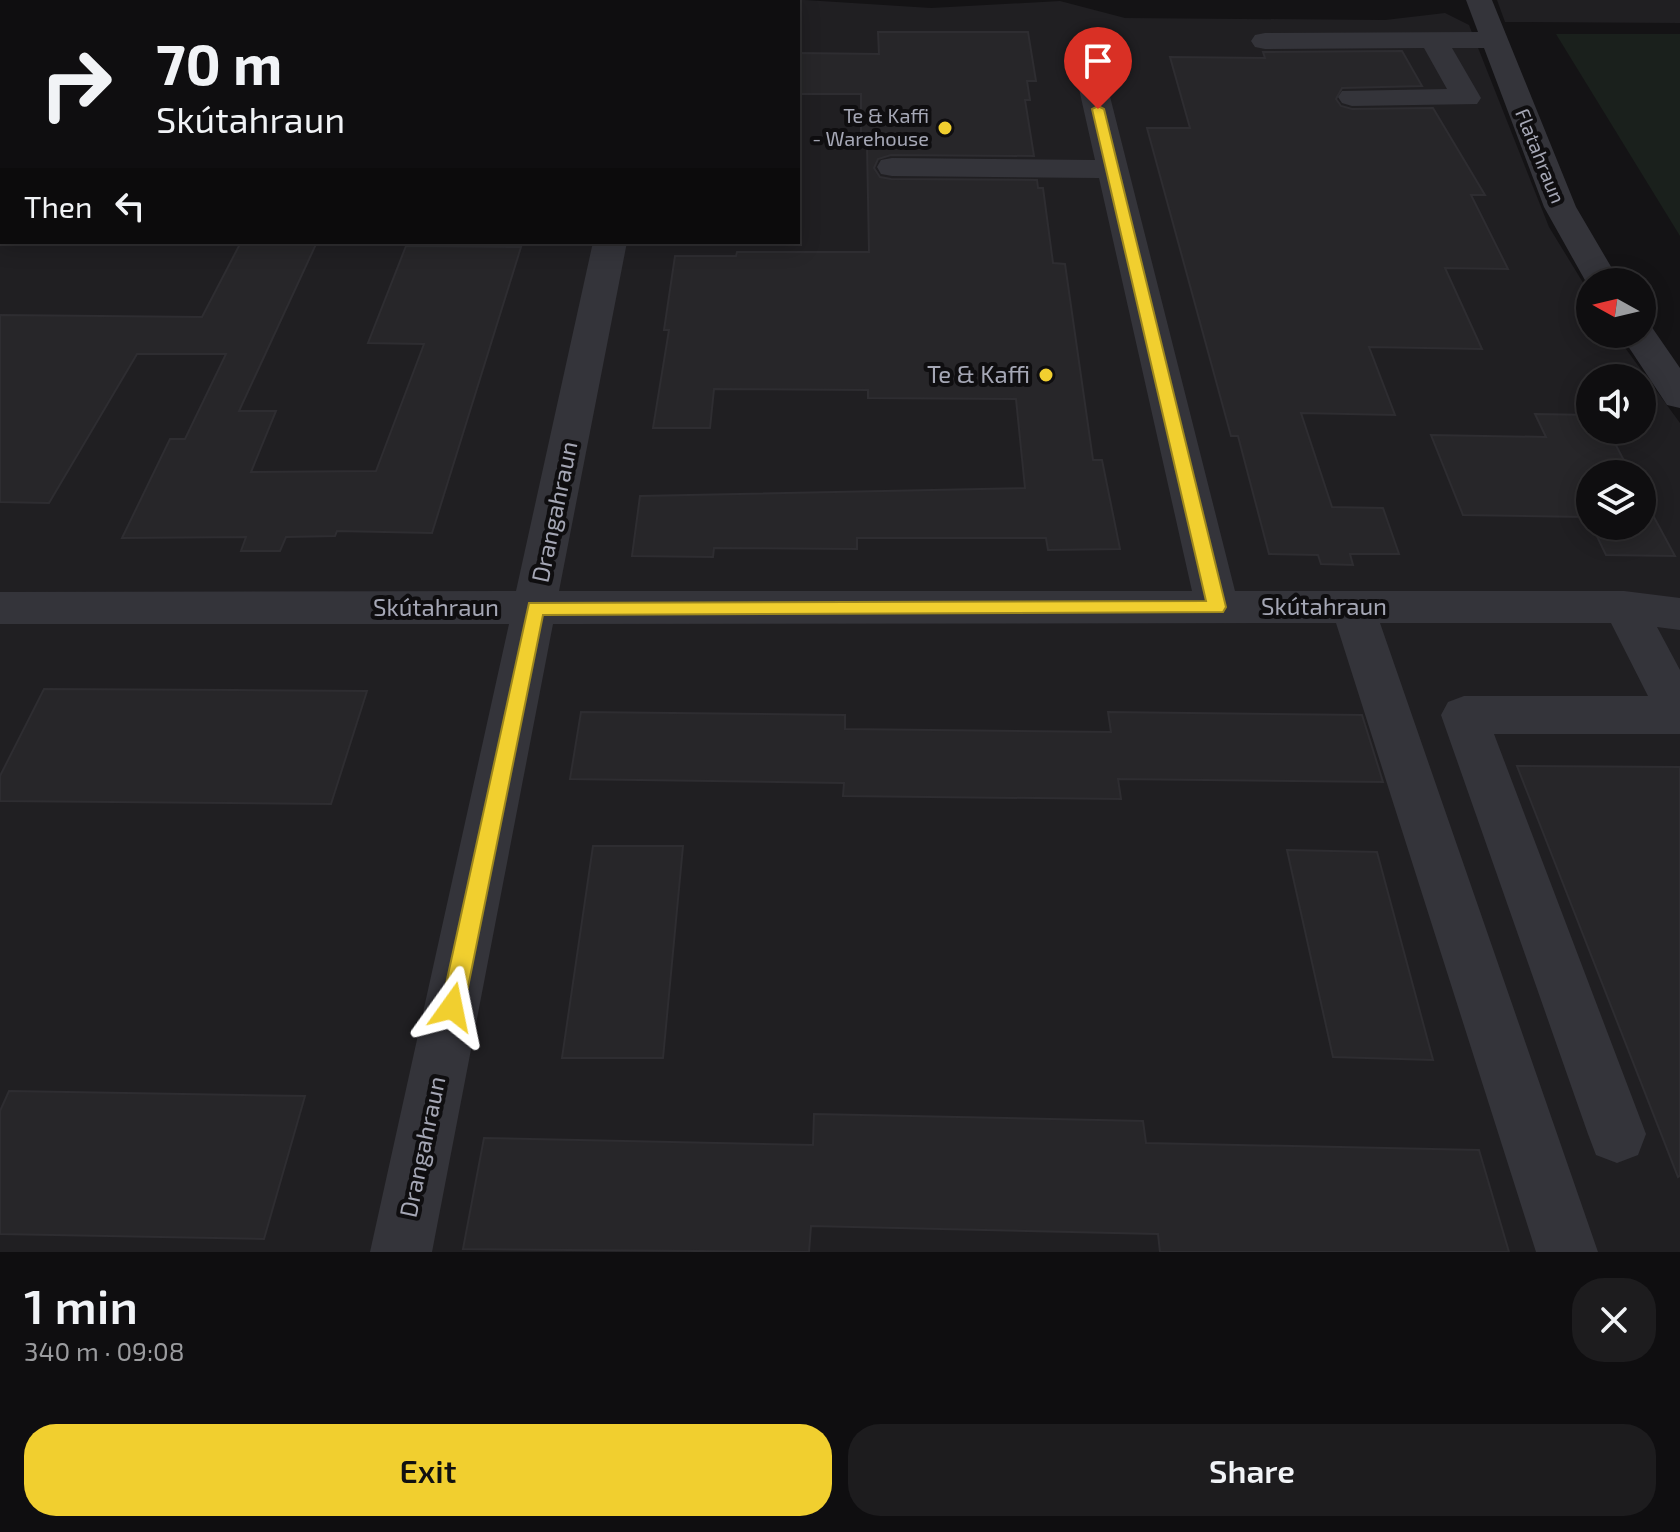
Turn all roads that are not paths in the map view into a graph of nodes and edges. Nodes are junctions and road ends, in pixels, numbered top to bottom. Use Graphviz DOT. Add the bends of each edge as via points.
graph roads {
  1 [pos="1487,22"];
  2 [pos="1433,40"];
  3 [pos="1265,41"];
  4 [pos="1084,49"];
  5 [pos="1352,97"];
  6 [pos="892,167"];
  7 [pos="1112,169"];
  8 [pos="610,244"];
  9 [pos="1595,268"];
  10 [pos="1647,348"];
  11 [pos="1680,396"];
  12 [pos="1217,607"];
  13 [pos="1353,607"];
  14 [pos="0,608"];
  15 [pos="535,608"];
  16 [pos="1656,608"];
  17 [pos="1680,714"];
  18 [pos="1617,1134"];
  19 [pos="401,1252"];
  20 [pos="1567,1252"];
  1 -- 2 [label="street"];
  1 -- 9 [label="street, Flatahraun" via="1560,207"];
  2 -- 3 [label="street"];
  2 -- 5 [label="street" via="1467,98"];
  4 -- 7 [label="street"];
  6 -- 7 [label="street"];
  7 -- 12 [label="street"];
  8 -- 15 [label="street, Drangahraun"];
  10 -- 11 [label="street"];
  12 -- 13 [label="street, Skútahraun"];
  12 -- 15 [label="street, Skútahraun"];
  13 -- 16 [label="street, Skútahraun"];
  13 -- 20 [label="street"];
  14 -- 15 [label="street, Skútahraun"];
  15 -- 19 [label="street, Drangahraun"];
  16 -- 17 [label="street"];
  17 -- 18 [label="street" via="1464,715"];
}
